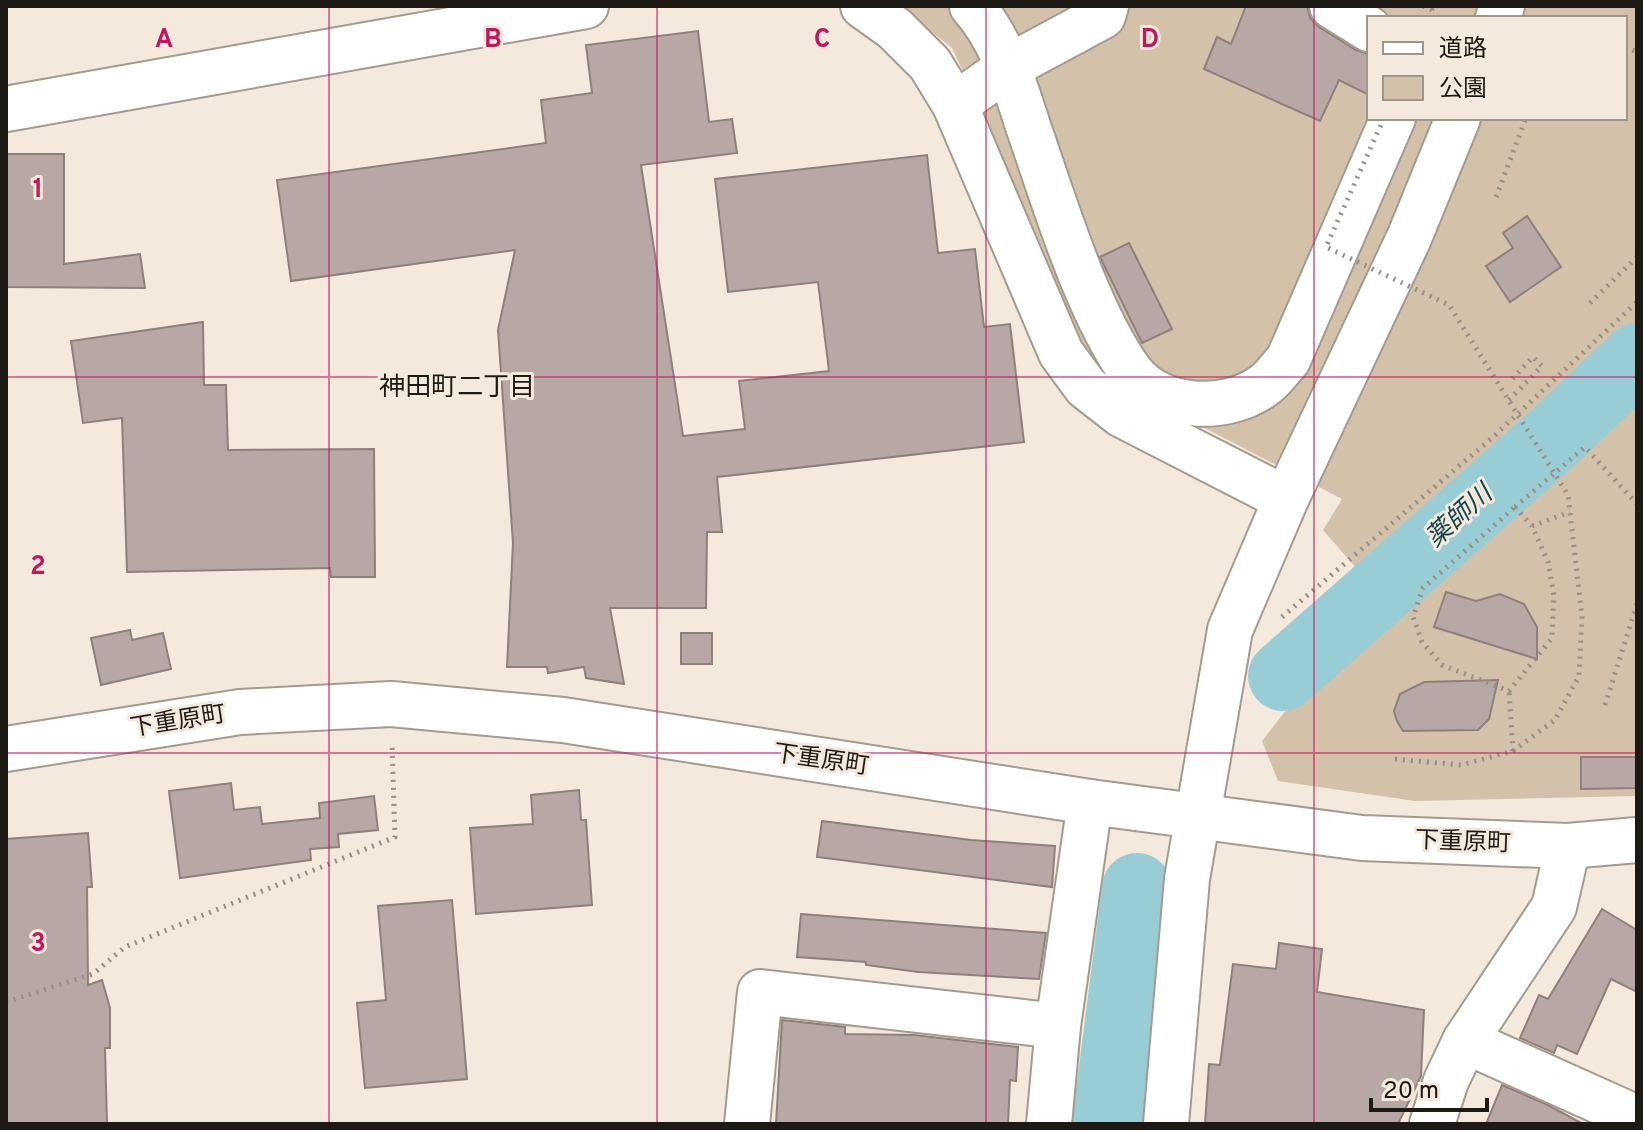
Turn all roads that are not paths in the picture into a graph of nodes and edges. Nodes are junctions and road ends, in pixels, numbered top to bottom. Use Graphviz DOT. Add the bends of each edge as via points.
graph roads {
  1 [pos="586,6"];
  2 [pos="863,6"];
  3 [pos="972,6"];
  4 [pos="1106,6"];
  5 [pos="1332,6"];
  6 [pos="1367,28"];
  7 [pos="1010,66"];
  8 [pos="955,105"];
  9 [pos="6,109"];
  10 [pos="1392,120"];
  11 [pos="1457,120"];
  12 [pos="1286,499"];
  13 [pos="6,749"];
  14 [pos="1090,802"];
  15 [pos="1195,815"];
  16 [pos="1637,840"];
  17 [pos="1568,846"];
  18 [pos="1058,1026"];
  19 [pos="1465,1041"];
  20 [pos="1637,1118"];
  21 [pos="747,1124"];
  22 [pos="1049,1124"];
  23 [pos="1166,1124"];
  24 [pos="1432,1124"];
  1 -- 9 [label="street"];
  2 -- 8 [label="street" via="930,64"];
  3 -- 7 [label="street"];
  4 -- 7 [label="street" via="1103,16 1074,35"];
  5 -- 6 [label="street"];
  7 -- 8 [label="street"];
  7 -- 10 [label="street" via="1099,314 1132,374 1169,401 1220,404 1263,387 1288,360"];
  8 -- 12 [label="street" via="1061,353 1086,387 1122,415"];
  11 -- 12 [label="street" via="1409,238"];
  12 -- 15 [label="street" via="1230,630"];
  13 -- 14 [label="street, 下重原町" via="240,712 391,704 563,720"];
  14 -- 15 [label="street, 下重原町"];
  14 -- 18 [label="street"];
  15 -- 17 [label="street, 下重原町" via="1362,838"];
  15 -- 23 [label="street"];
  16 -- 17 [label="street, 下重原町"];
  17 -- 19 [label="street" via="1554,907"];
  18 -- 21 [label="street" via="760,992"];
  18 -- 22 [label="street"];
  19 -- 20 [label="street"];
  19 -- 24 [label="street"];
}
